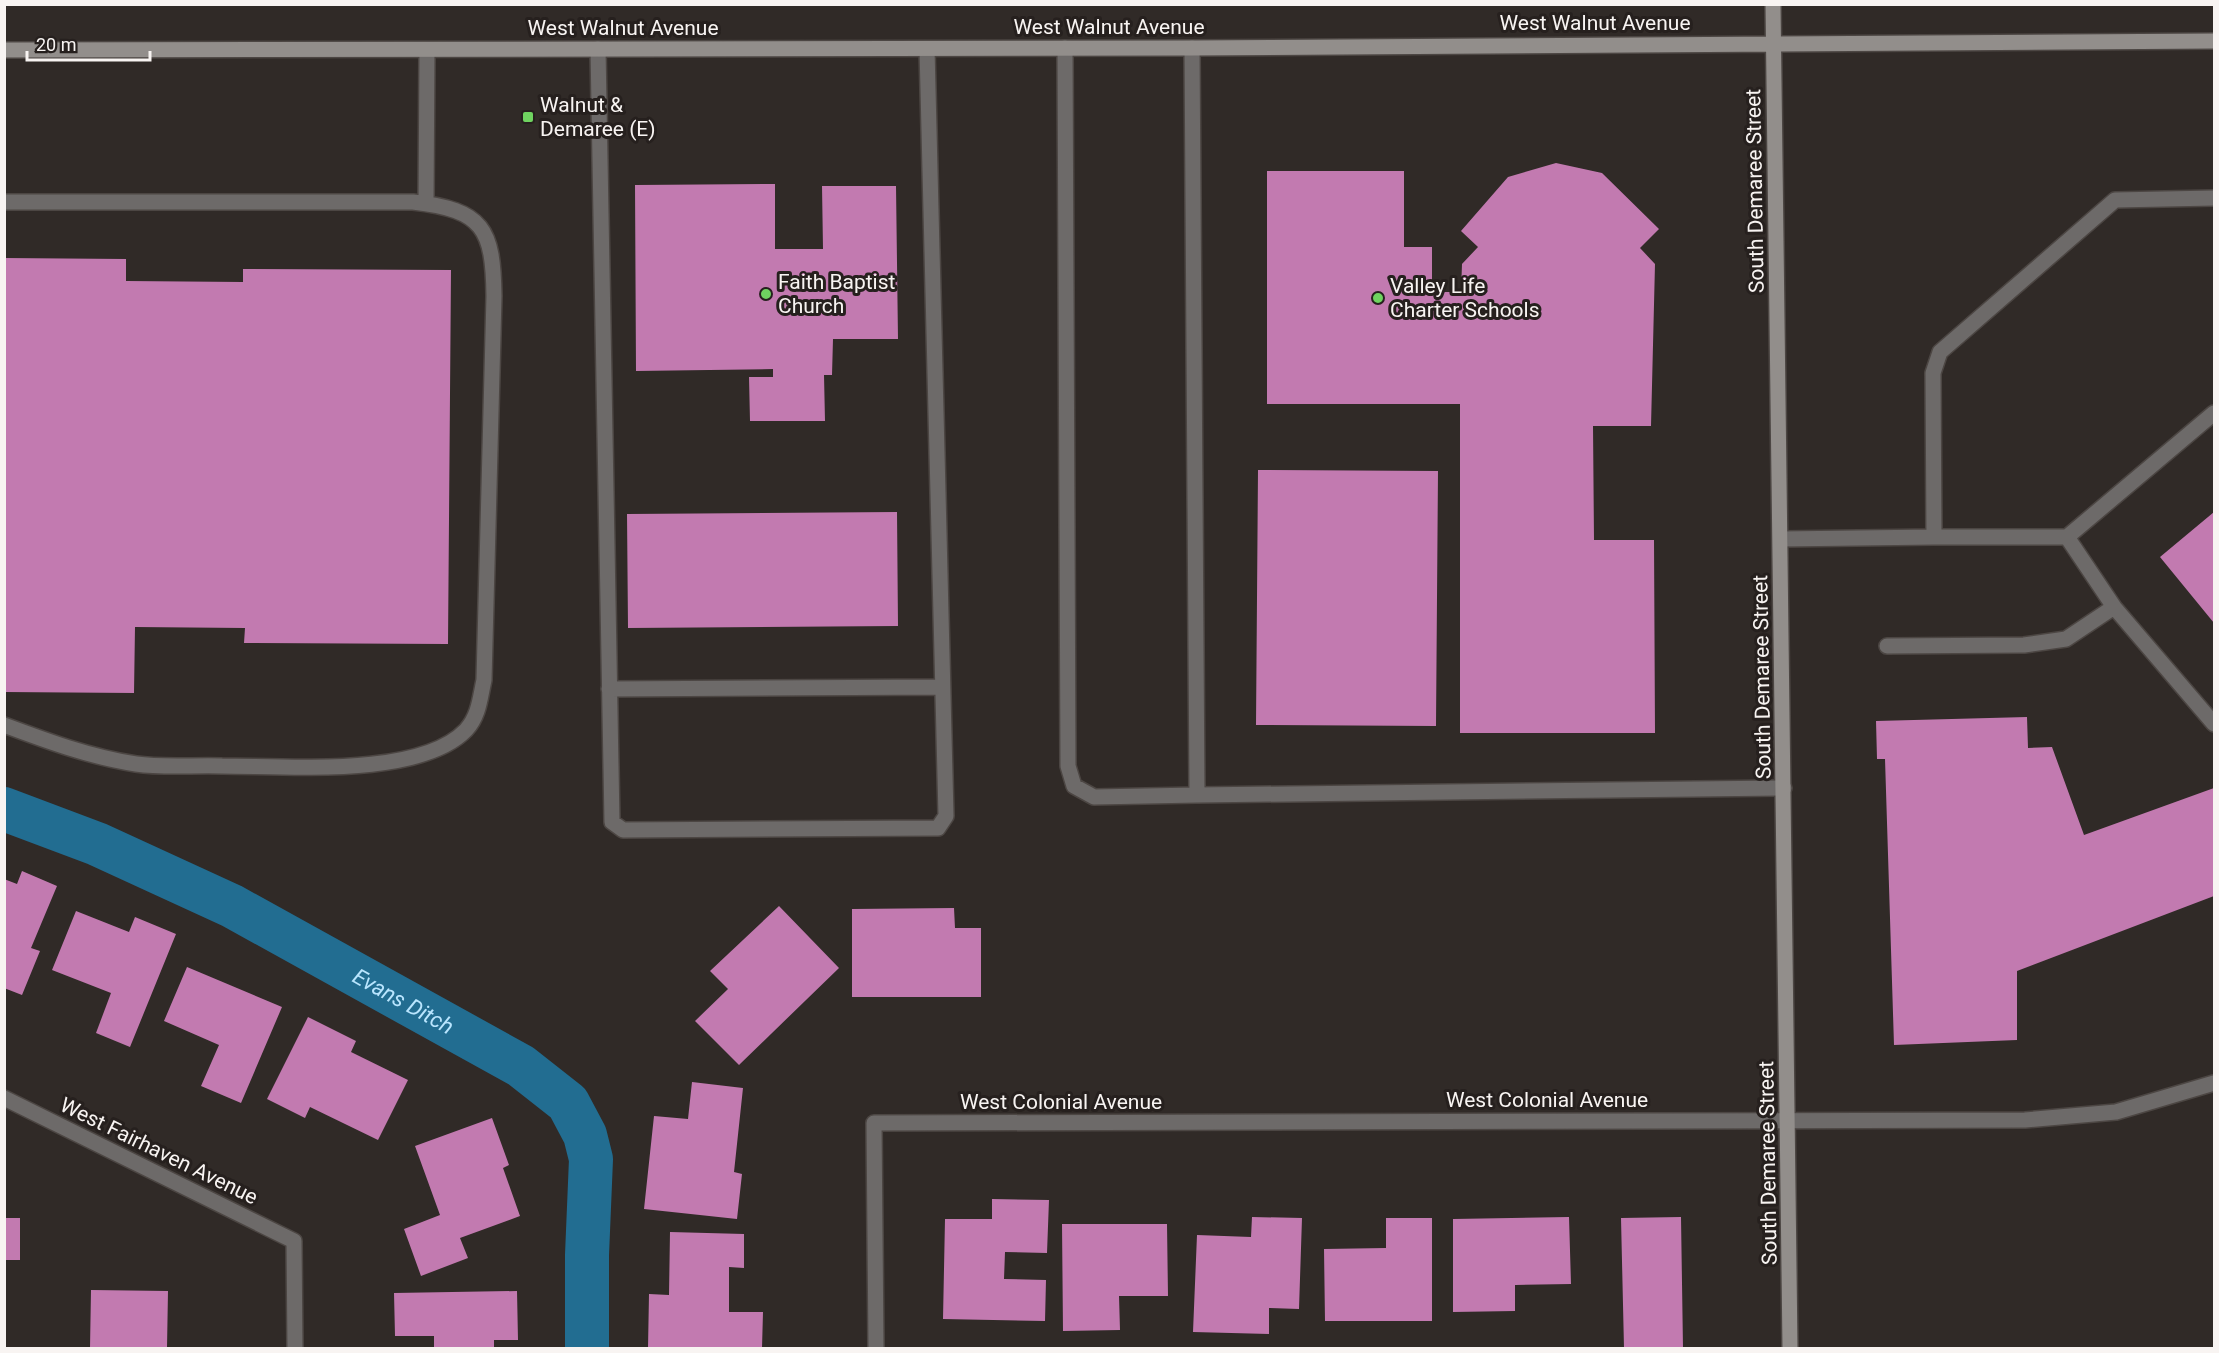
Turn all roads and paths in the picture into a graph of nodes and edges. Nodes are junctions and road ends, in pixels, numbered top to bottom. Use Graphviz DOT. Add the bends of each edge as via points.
graph roads {
  1 [pos="1773,4"];
  2 [pos="2214,41"];
  3 [pos="1774,43"];
  4 [pos="1065,48"];
  5 [pos="1192,48"];
  6 [pos="598,49"];
  7 [pos="927,49"];
  8 [pos="4,50"];
  9 [pos="428,50"];
  10 [pos="2214,198"];
  11 [pos="4,202"];
  12 [pos="426,203"];
  13 [pos="2214,413"];
  14 [pos="1934,537"];
  15 [pos="2067,537"];
  16 [pos="1781,539"];
  17 [pos="2114,607"];
  18 [pos="1887,646"];
  19 [pos="942,687"];
  20 [pos="609,689"];
  21 [pos="2214,724"];
  22 [pos="4,725"];
  23 [pos="1784,788"];
  24 [pos="1197,795"];
  25 [pos="2214,1083"];
  26 [pos="4,1098"];
  27 [pos="1788,1120"];
  28 [pos="295,1348"];
  29 [pos="876,1348"];
  30 [pos="1790,1348"];
  1 -- 3 [label="main road, South Demaree Street"];
  2 -- 3 [label="main road, West Walnut Avenue"];
  3 -- 5 [label="main road, West Walnut Avenue"];
  3 -- 16 [label="main road, South Demaree Street"];
  4 -- 5 [label="main road, West Walnut Avenue"];
  4 -- 7 [label="main road, West Walnut Avenue"];
  4 -- 24 [label="street" via="1068,766 1074,786 1094,796"];
  5 -- 24 [label="street"];
  6 -- 7 [label="main road, West Walnut Avenue"];
  6 -- 9 [label="main road, West Walnut Avenue"];
  6 -- 20 [label="street"];
  7 -- 19 [label="street"];
  8 -- 9 [label="main road, West Walnut Avenue"];
  9 -- 12 [label="street"];
  10 -- 14 [label="street" via="2115,200 1940,352 1933,373"];
  11 -- 12 [label="street"];
  12 -- 22 [label="street" via="464,213 483,229 493,255 484,680 477,715 465,731 444,746 413,758 331,767 137,764 62,747"];
  13 -- 15 [label="street"];
  14 -- 15 [label="street"];
  14 -- 16 [label="street"];
  15 -- 17 [label="street"];
  16 -- 23 [label="main road, South Demaree Street"];
  17 -- 18 [label="street" via="2066,639 2024,645"];
  17 -- 21 [label="street"];
  19 -- 20 [label="street"];
  19 -- 20 [label="street" via="946,816 938,828 634,830 623,830 612,822"];
  23 -- 24 [label="street"];
  23 -- 27 [label="main road, South Demaree Street"];
  25 -- 27 [label="street, West Colonial Avenue" via="2116,1112 2025,1120"];
  26 -- 28 [label="street, West Fairhaven Avenue" via="294,1241"];
  27 -- 29 [label="street, West Colonial Avenue" via="874,1123"];
  27 -- 30 [label="main road, South Demaree Street"];
}
